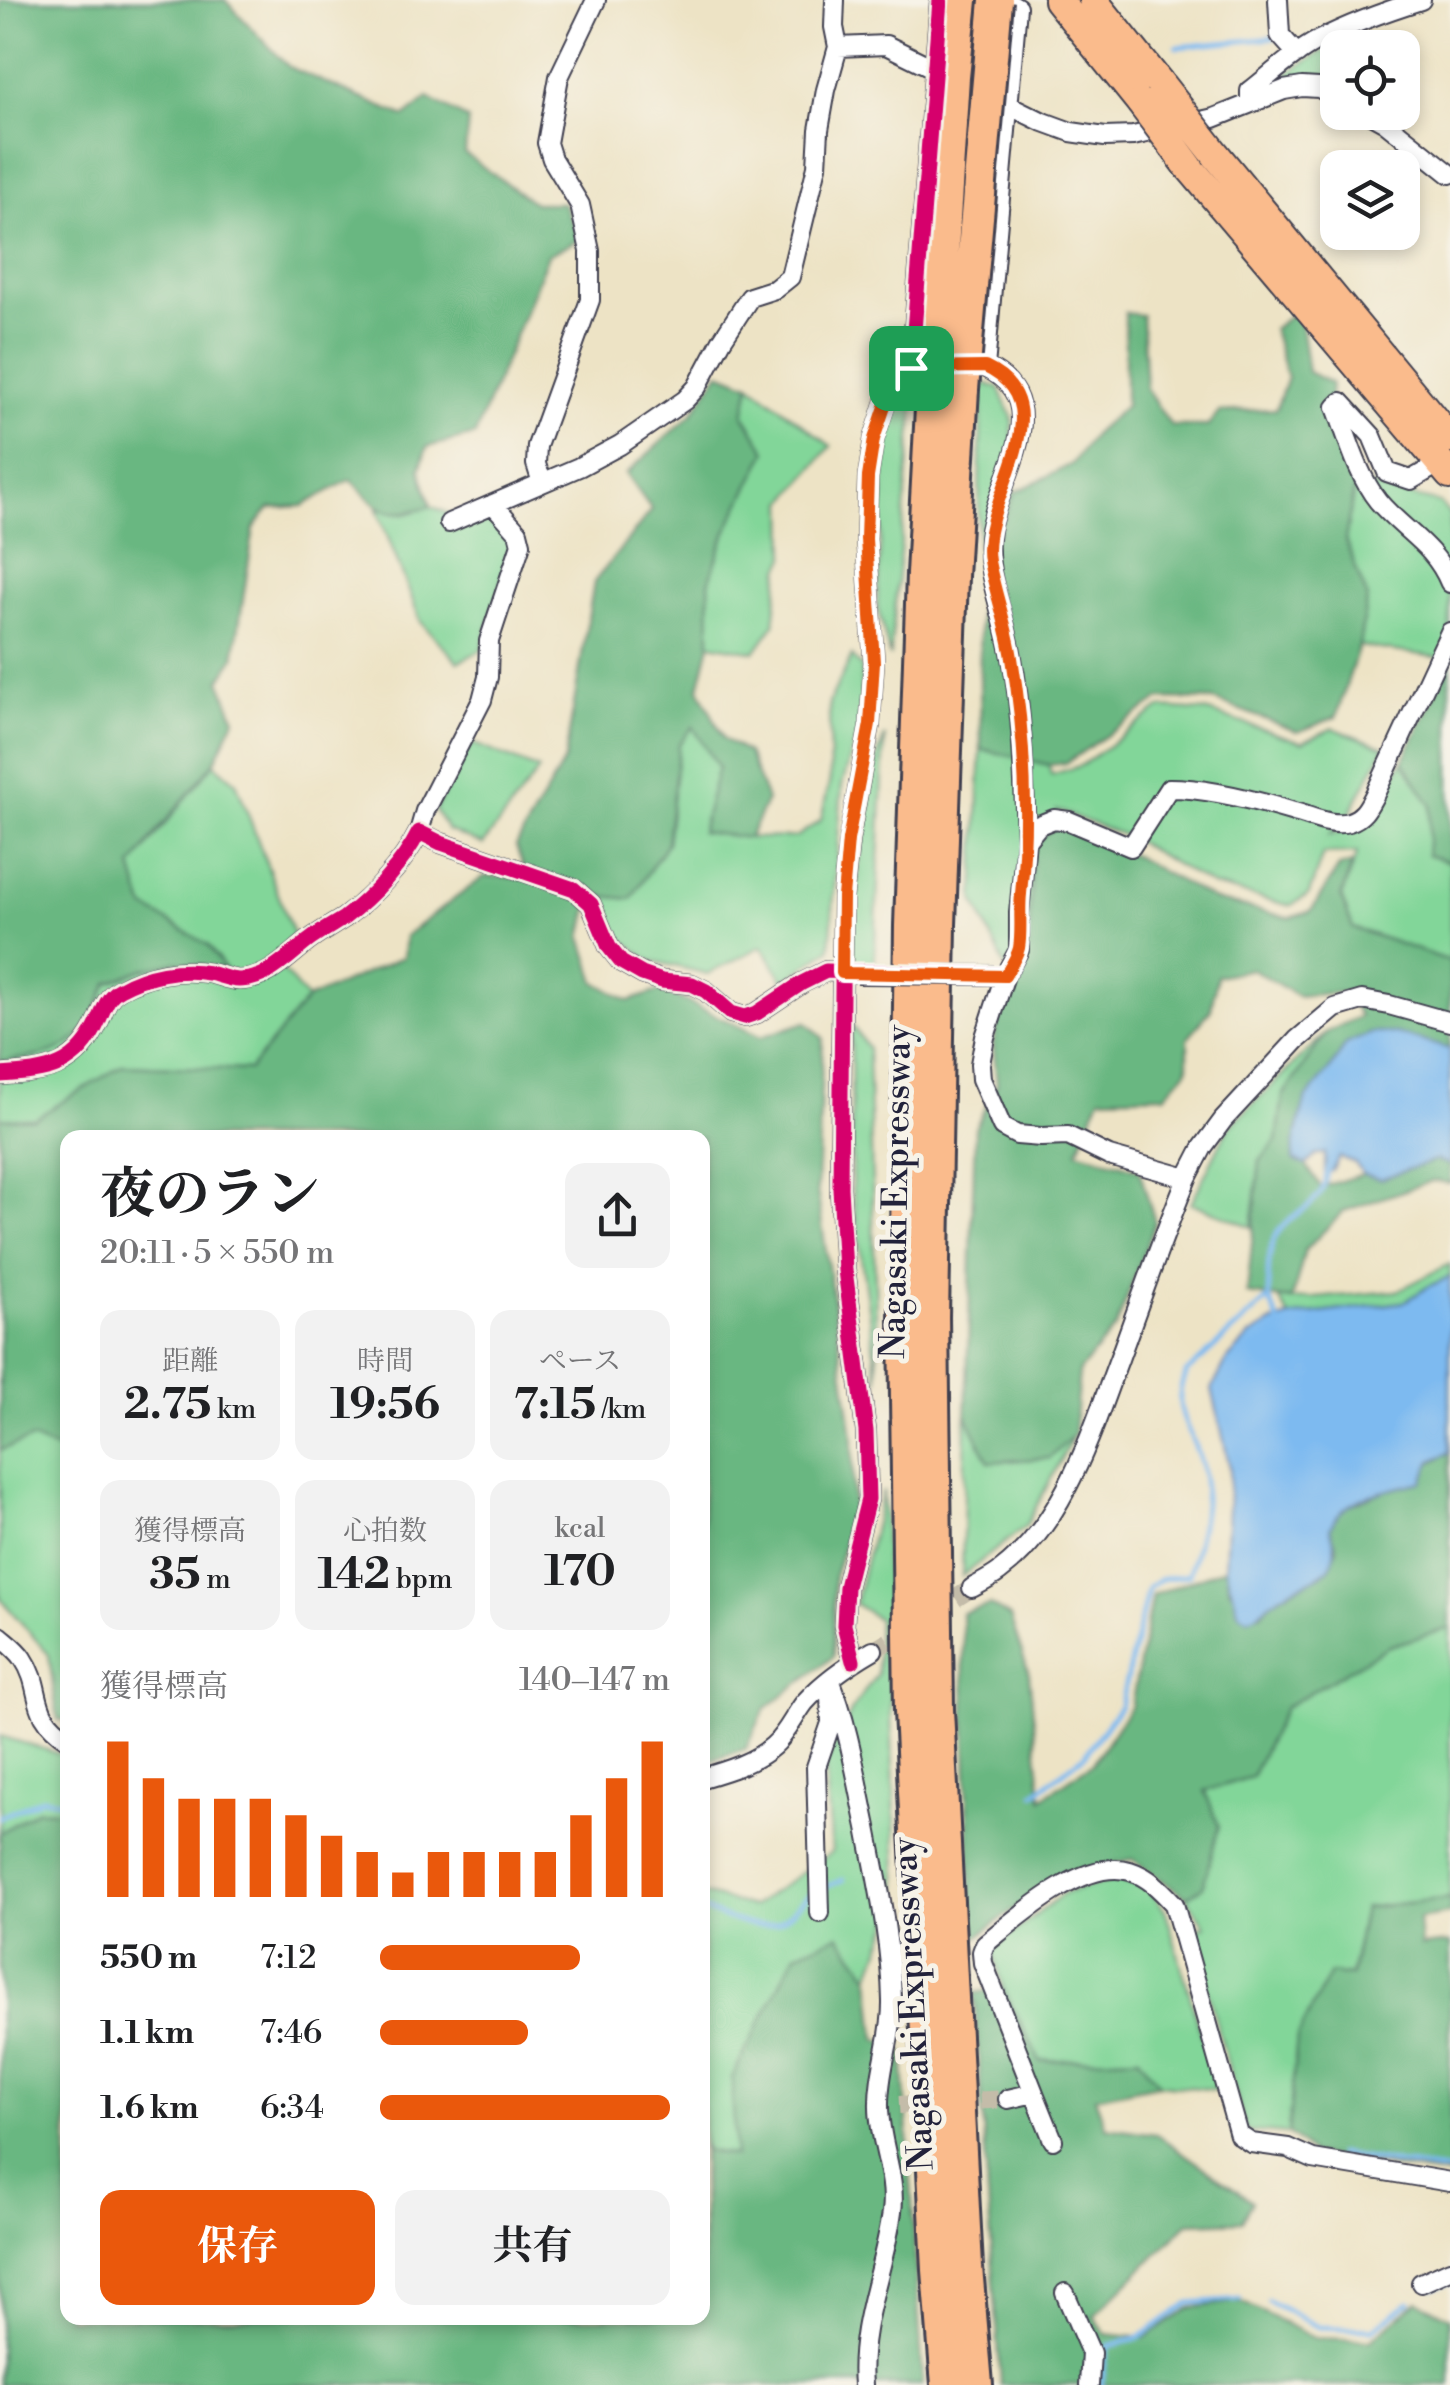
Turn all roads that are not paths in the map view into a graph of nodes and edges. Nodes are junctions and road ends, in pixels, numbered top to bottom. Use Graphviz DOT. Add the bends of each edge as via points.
graph roads {
  1 [pos="596,0"];
  2 [pos="835,0"];
  3 [pos="940,0"];
  4 [pos="961,0"];
  5 [pos="996,0"];
  6 [pos="1006,0"];
  7 [pos="1058,0"];
  8 [pos="1093,0"];
  9 [pos="1278,0"];
  10 [pos="1421,0"];
  11 [pos="838,46"];
  12 [pos="1296,54"];
  13 [pos="934,67"];
  14 [pos="1320,89"];
  15 [pos="1150,92"];
  16 [pos="1007,104"];
  17 [pos="1250,104"];
  18 [pos="1396,130"];
  19 [pos="1450,174"];
  20 [pos="948,379"];
  21 [pos="1447,459"];
  22 [pos="542,483"];
  23 [pos="492,504"];
  24 [pos="450,523"];
  25 [pos="1450,584"];
  26 [pos="1450,632"];
  27 [pos="420,832"];
  28 [pos="1026,842"];
  29 [pos="849,973"];
  30 [pos="1000,975"];
  31 [pos="1450,1022"];
  32 [pos="0,1075"];
  33 [pos="1186,1178"];
  34 [pos="972,1588"];
  35 [pos="0,1636"];
  36 [pos="873,1650"];
  37 [pos="853,1661"];
  38 [pos="830,1679"];
  39 [pos="60,1734"];
  40 [pos="710,1775"];
  41 [pos="820,1913"];
  42 [pos="1034,2092"];
  43 [pos="1008,2099"];
  44 [pos="898,2105"];
  45 [pos="878,2107"];
  46 [pos="1054,2140"];
  47 [pos="1450,2182"];
  48 [pos="1450,2270"];
  49 [pos="1421,2282"];
  50 [pos="1065,2293"];
  51 [pos="864,2385"];
  52 [pos="948,2385"];
  53 [pos="976,2385"];
  54 [pos="1090,2385"];
  1 -- 22 [label="street" via="558,76 546,144 580,204 590,250 590,300 537,446"];
  2 -- 11 [label="street"];
  3 -- 13 [label="street"];
  4 -- 20 [label="highway, Nagasaki Expressway, bridge" via="952,96"];
  5 -- 20 [label="highway, Nagasaki Expressway, bridge"];
  6 -- 16 [label="street" via="1016,7"];
  7 -- 15 [label="main road"];
  8 -- 15 [label="main road"];
  9 -- 12 [label="street" via="1280,35"];
  10 -- 12 [label="street"];
  11 -- 13 [label="street" via="886,45"];
  11 -- 22 [label="street" via="790,277 750,297 686,400 620,445"];
  12 -- 17 [label="street" via="1250,91"];
  13 -- 16 [label="street"];
  13 -- 20 [label="street"];
  14 -- 17 [label="street" via="1284,90"];
  15 -- 21 [label="main road, bridge" via="1216,155"];
  15 -- 21 [label="main road, bridge" via="1190,167"];
  16 -- 17 [label="street" via="1072,132 1105,137 1198,122"];
  16 -- 20 [label="street"];
  18 -- 19 [label="street"];
  20 -- 28 [label="street" via="1002,375 1016,394 1022,420 988,556 1023,730"];
  20 -- 29 [label="street" via="899,379 874,439 866,539 874,662 843,897"];
  20 -- 52 [label="highway, Nagasaki Expressway" via="923,574 906,1318 911,1711"];
  20 -- 53 [label="highway, Nagasaki Expressway" via="951,576 932,1317 938,1710"];
  21 -- 25 [label="street" via="1411,480 1387,472 1372,436 1341,402 1336,407 1377,500 1425,544"];
  22 -- 23 [label="street"];
  23 -- 24 [label="street"];
  23 -- 27 [label="street" via="521,544 488,641 482,700"];
  26 -- 28 [label="street" via="1363,815 1325,822 1169,788 1131,846 1054,819"];
  27 -- 29 [label="street" via="574,889 591,904 622,962 642,974 692,984 731,1013 757,1013 802,982 826,972"];
  27 -- 32 [label="street" via="346,916 260,976 239,980 186,970 118,989 76,1056 59,1066"];
  28 -- 30 [label="street" via="1018,950"];
  29 -- 30 [label="street, bridge"];
  29 -- 37 [label="street" via="840,1188 868,1499 846,1587 844,1624"];
  30 -- 33 [label="street" via="980,1064 1002,1127 1041,1138 1068,1136 1109,1156"];
  31 -- 33 [label="street" via="1362,1000 1335,1008 1223,1120"];
  33 -- 34 [label="street" via="1085,1449 1058,1502 1020,1552"];
  35 -- 39 [label="street" via="22,1656 40,1712"];
  36 -- 37 [label="street"];
  37 -- 38 [label="street"];
  38 -- 40 [label="street" via="772,1748"];
  38 -- 41 [label="street" via="830,1723 816,1767"];
  38 -- 45 [label="street" via="844,1716 888,1931 891,2028"];
  42 -- 43 [label="street"];
  42 -- 46 [label="street"];
  42 -- 47 [label="street" via="983,1963 985,1944 1053,1890 1102,1870 1128,1870 1157,1884 1174,1904 1238,2136 1312,2159"];
  44 -- 45 [label="street"];
  45 -- 51 [label="street" via="893,2210 867,2324"];
  48 -- 49 [label="street"];
  50 -- 54 [label="street" via="1090,2353"];
}
